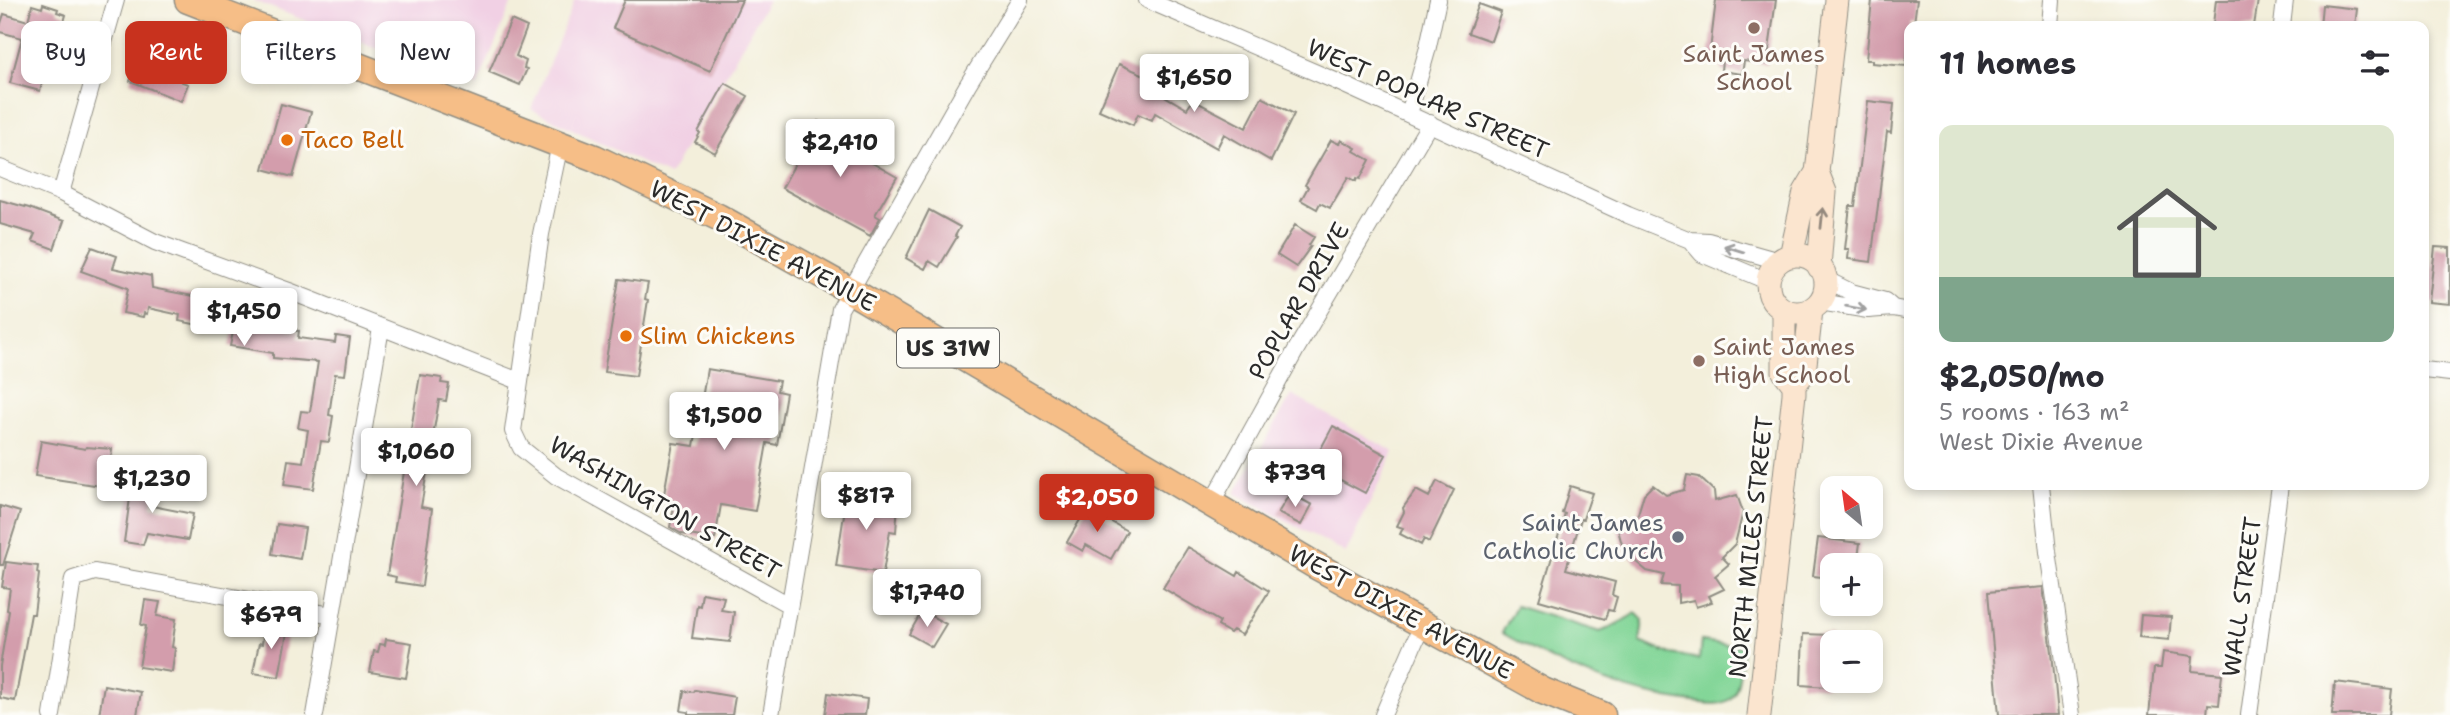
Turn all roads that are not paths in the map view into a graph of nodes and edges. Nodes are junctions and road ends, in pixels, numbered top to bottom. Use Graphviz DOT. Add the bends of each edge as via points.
graph roads {
  1 [pos="116,0"];
  2 [pos="188,0"];
  3 [pos="1020,0"];
  4 [pos="1147,0"];
  5 [pos="1438,0"];
  6 [pos="1837,0"];
  7 [pos="2052,0"];
  8 [pos="2285,0"];
  9 [pos="2050,21"];
  10 [pos="2283,21"];
  11 [pos="1409,114"];
  12 [pos="1430,123"];
  13 [pos="560,144"];
  14 [pos="0,168"];
  15 [pos="1817,172"];
  16 [pos="61,193"];
  17 [pos="1690,240"];
  18 [pos="1779,266"];
  19 [pos="1822,273"];
  20 [pos="851,291"];
  21 [pos="1815,306"];
  22 [pos="1901,309"];
  23 [pos="1784,311"];
  24 [pos="381,328"];
  25 [pos="2429,371"];
  26 [pos="2450,373"];
  27 [pos="519,381"];
  28 [pos="1794,385"];
  29 [pos="2042,490"];
  30 [pos="2279,490"];
  31 [pos="1212,504"];
  32 [pos="789,605"];
  33 [pos="332,615"];
  34 [pos="1423,625"];
  35 [pos="52,715"];
  36 [pos="315,715"];
  37 [pos="771,715"];
  38 [pos="1383,715"];
  39 [pos="1602,715"];
  40 [pos="1759,715"];
  41 [pos="2072,715"];
  42 [pos="2249,715"];
  1 -- 16 [label="street"];
  2 -- 13 [label="main road, WEST DIXIE AVENUE / US 31W"];
  3 -- 20 [label="street"];
  4 -- 11 [label="street, WEST POPLAR STREET"];
  5 -- 11 [label="street"];
  6 -- 15 [label="main road"];
  7 -- 9 [label="street"];
  8 -- 10 [label="street"];
  11 -- 12 [label="street, WEST POPLAR STREET"];
  12 -- 17 [label="street, WEST POPLAR STREET"];
  12 -- 31 [label="street, POPLAR DRIVE" via="1297,348"];
  13 -- 20 [label="main road, WEST DIXIE AVENUE / US 31W" via="718,217"];
  13 -- 27 [label="street, WASHINGTON STREET"];
  14 -- 16 [label="street"];
  15 -- 18 [label="main road" via="1805,192"];
  19 -- 15 [label="main road, one-way" via="1825,192"];
  16 -- 24 [label="street" via="155,242"];
  18 -- 17 [label="street, WEST POPLAR STREET, one-way" via="1708,241"];
  17 -- 18 [label="street, WEST POPLAR STREET" via="1702,254"];
  18 -- 19 [label="main road" via="1809,258"];
  18 -- 23 [label="main road" via="1771,299"];
  19 -- 21 [label="main road" via="1826,288"];
  19 -- 22 [label="street" via="1851,292"];
  20 -- 31 [label="main road, WEST DIXIE AVENUE / US 31W"];
  20 -- 32 [label="street" via="841,309"];
  21 -- 22 [label="street, one-way"];
  21 -- 23 [label="main road" via="1802,313"];
  21 -- 28 [label="main road, NORTH MILES STREET" via="1804,373"];
  23 -- 28 [label="main road, NORTH MILES STREET" via="1784,372"];
  24 -- 27 [label="street"];
  24 -- 33 [label="street"];
  25 -- 26 [label="street"];
  27 -- 32 [label="street, WASHINGTON STREET" via="513,431 528,455 555,476"];
  28 -- 40 [label="main road, NORTH MILES STREET"];
  29 -- 41 [label="street"];
  30 -- 42 [label="street, WALL STREET"];
  31 -- 34 [label="main road, WEST DIXIE AVENUE / US 31W"];
  32 -- 37 [label="street"];
  33 -- 35 [label="street" via="95,572 73,579"];
  33 -- 36 [label="street"];
  34 -- 38 [label="street"];
  34 -- 39 [label="main road, WEST DIXIE AVENUE / US 31W" via="1543,691"];
}
